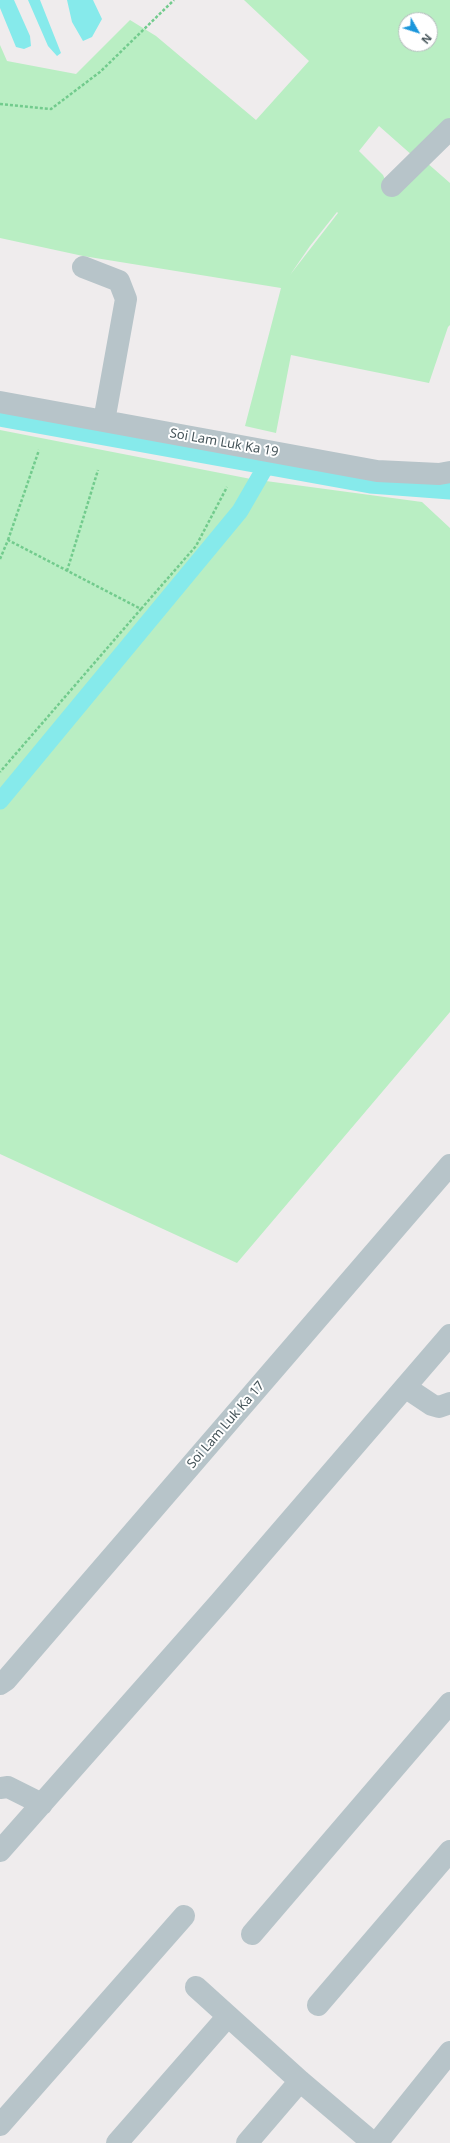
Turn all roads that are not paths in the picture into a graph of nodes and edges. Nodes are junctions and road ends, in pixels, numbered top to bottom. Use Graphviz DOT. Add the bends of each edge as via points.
graph roads {
  1 [pos="450,129"];
  2 [pos="392,186"];
  3 [pos="83,267"];
  4 [pos="0,402"];
  5 [pos="104,422"];
  6 [pos="450,472"];
  7 [pos="450,1165"];
  8 [pos="450,1335"];
  9 [pos="405,1387"];
  10 [pos="450,1404"];
  11 [pos="0,1684"];
  12 [pos="450,1703"];
  13 [pos="0,1788"];
  14 [pos="42,1804"];
  15 [pos="0,1851"];
  16 [pos="450,1851"];
  17 [pos="184,1916"];
  18 [pos="252,1934"];
  19 [pos="196,1988"];
  20 [pos="318,2005"];
  21 [pos="228,2016"];
  22 [pos="450,2052"];
  23 [pos="300,2082"];
  24 [pos="0,2125"];
  25 [pos="117,2143"];
  26 [pos="247,2143"];
  27 [pos="373,2143"];
  28 [pos="377,2143"];
  1 -- 2 [label="street"];
  3 -- 5 [label="street" via="119,282 126,299"];
  4 -- 5 [label="street, Soi Lam Luk Ka 19"];
  5 -- 6 [label="street, Soi Lam Luk Ka 19" via="377,471 432,474"];
  7 -- 11 [label="street, Soi Lam Luk Ka 17"];
  8 -- 9 [label="street"];
  9 -- 10 [label="street" via="439,1407"];
  9 -- 14 [label="street"];
  12 -- 18 [label="street"];
  13 -- 14 [label="street" via="8,1787"];
  14 -- 15 [label="street"];
  16 -- 20 [label="street"];
  17 -- 24 [label="street"];
  19 -- 21 [label="street"];
  21 -- 23 [label="street"];
  21 -- 25 [label="street"];
  22 -- 28 [label="street"];
  23 -- 26 [label="street"];
  23 -- 27 [label="street"];
}
